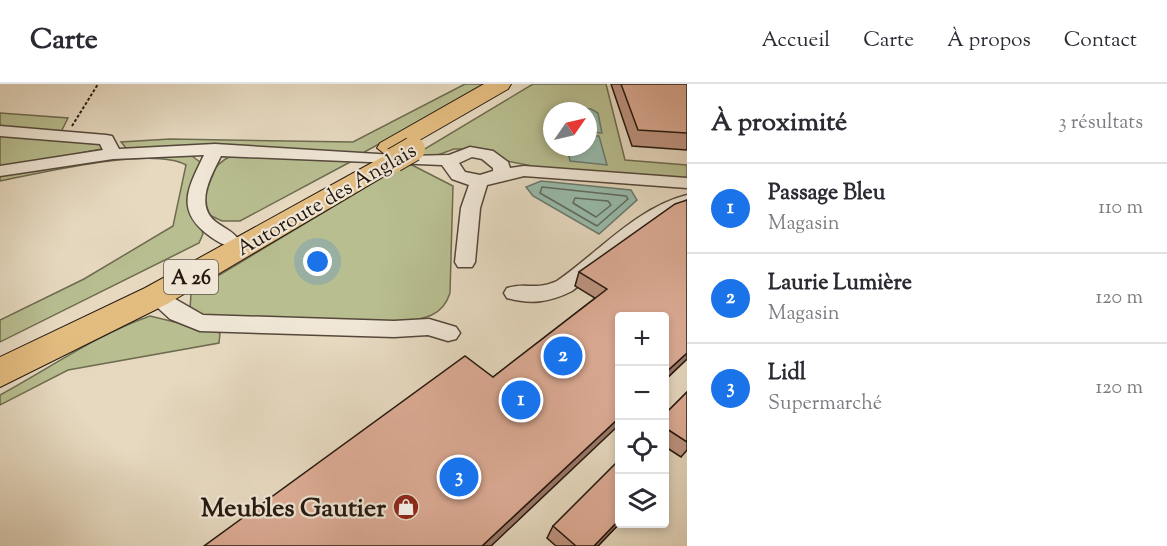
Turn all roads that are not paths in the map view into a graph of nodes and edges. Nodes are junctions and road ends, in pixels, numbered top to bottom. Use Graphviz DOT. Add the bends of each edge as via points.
graph roads {
  1 [pos="500,84"];
  2 [pos="520,84"];
  3 [pos="0,131"];
  4 [pos="215,149"];
  5 [pos="113,154"];
  6 [pos="388,160"];
  7 [pos="455,170"];
  8 [pos="0,171"];
  9 [pos="493,173"];
  10 [pos="687,183"];
  11 [pos="687,201"];
  12 [pos="472,208"];
  13 [pos="229,240"];
  14 [pos="465,262"];
  15 [pos="515,292"];
  16 [pos="156,296"];
  17 [pos="448,333"];
  18 [pos="0,355"];
  19 [pos="0,373"];
  1 -- 6 [label="highway, Autoroute des Anglais / A 26"];
  2 -- 6 [label="highway, Autoroute des Anglais / A 26"];
  3 -- 5 [label="street" via="106,140"];
  4 -- 5 [label="street"];
  4 -- 6 [label="street"];
  4 -- 13 [label="street" via="198,190 196,208 200,218"];
  5 -- 8 [label="street"];
  6 -- 7 [label="street"];
  6 -- 13 [label="highway, Autoroute des Anglais / A 26"];
  6 -- 16 [label="highway, Autoroute des Anglais / A 26"];
  7 -- 9 [label="street"];
  7 -- 9 [label="street" via="470,152 487,155"];
  7 -- 12 [label="street"];
  9 -- 10 [label="street" via="524,171"];
  9 -- 12 [label="street" via="476,186"];
  11 -- 15 [label="street" via="665,209 547,294"];
  12 -- 14 [label="street"];
  13 -- 18 [label="highway, Autoroute des Anglais / A 26"];
  16 -- 17 [label="street" via="178,314 212,324 429,327"];
  16 -- 19 [label="highway, Autoroute des Anglais / A 26"];
}
